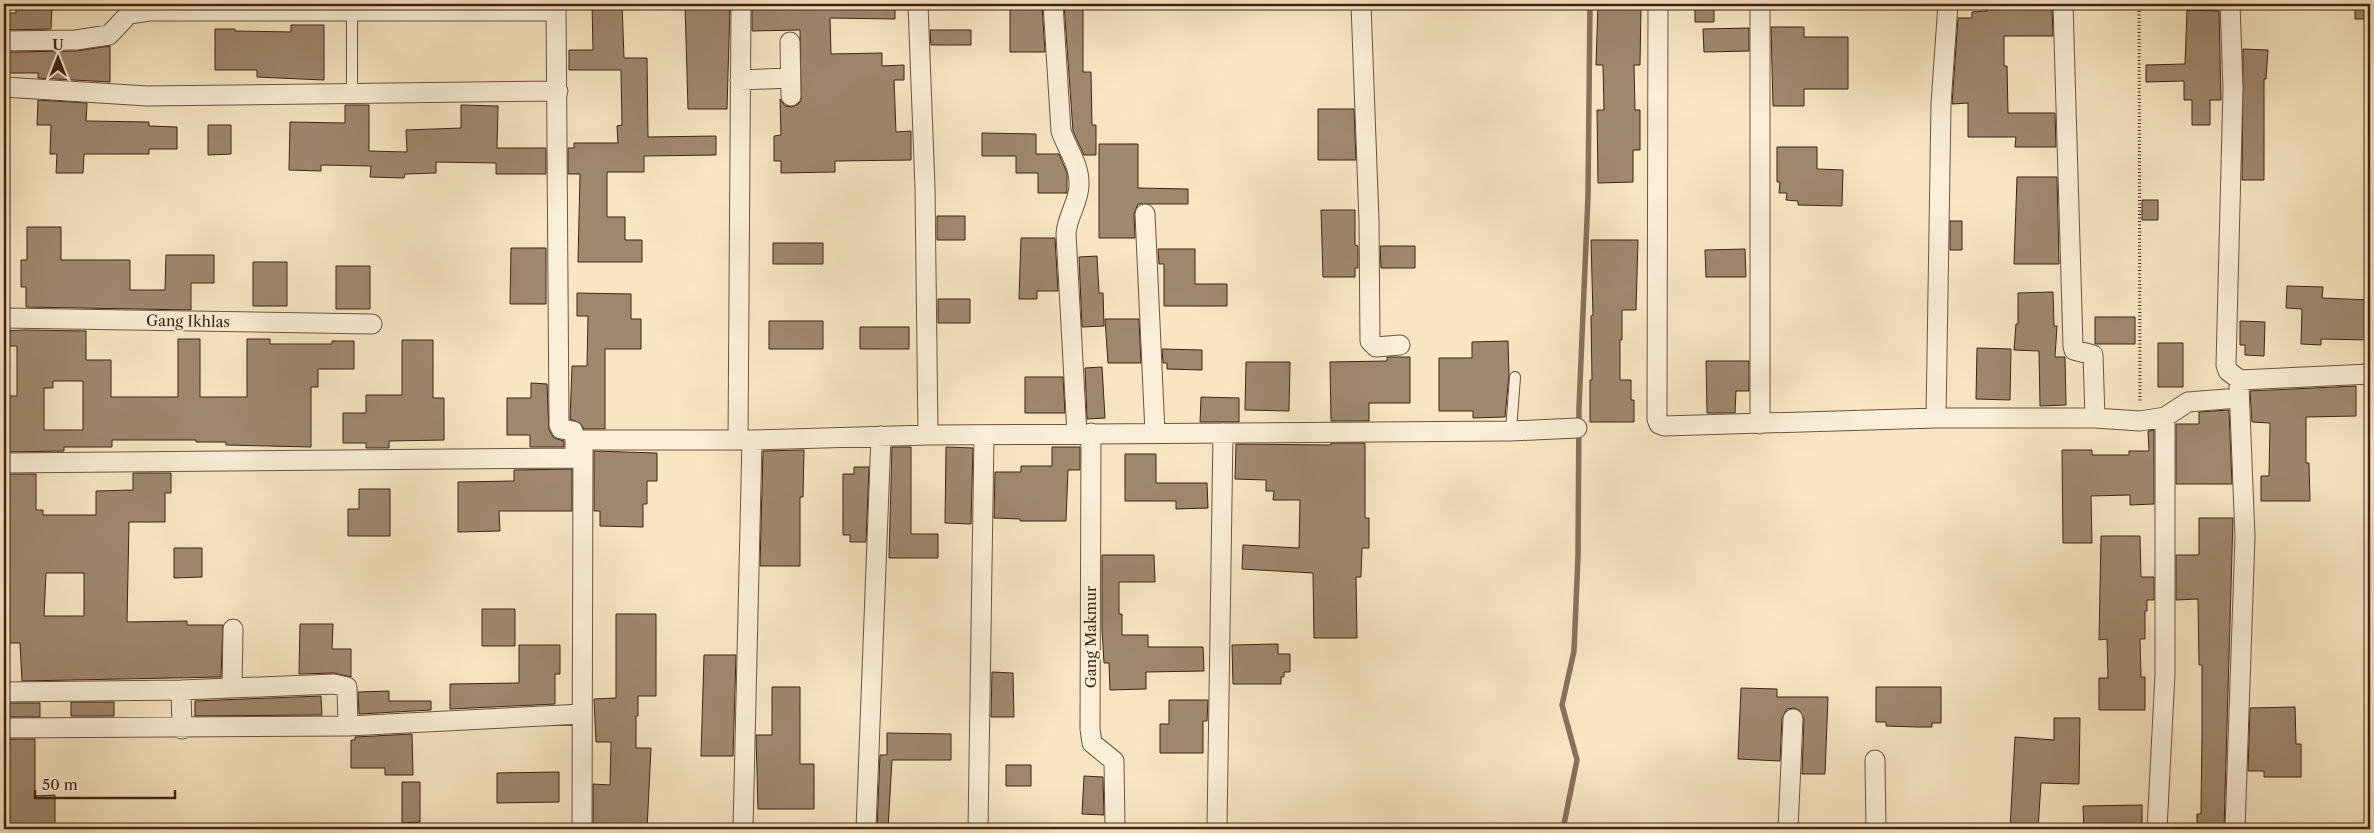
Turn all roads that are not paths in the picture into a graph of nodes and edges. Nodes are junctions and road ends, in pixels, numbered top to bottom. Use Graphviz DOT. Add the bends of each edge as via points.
graph roads {
  1 [pos="741,4"];
  2 [pos="918,4"];
  3 [pos="1053,4"];
  4 [pos="1361,4"];
  5 [pos="1658,4"];
  6 [pos="1760,4"];
  7 [pos="1948,4"];
  8 [pos="2063,4"];
  9 [pos="2230,4"];
  10 [pos="556,8"];
  11 [pos="352,11"];
  12 [pos="4,41"];
  13 [pos="790,42"];
  14 [pos="740,80"];
  15 [pos="4,87"];
  16 [pos="558,92"];
  17 [pos="352,94"];
  18 [pos="1145,214"];
  19 [pos="4,318"];
  20 [pos="372,324"];
  21 [pos="1400,345"];
  22 [pos="2370,374"];
  23 [pos="1515,377"];
  24 [pos="2239,389"];
  25 [pos="2165,417"];
  26 [pos="1936,418"];
  27 [pos="2095,418"];
  28 [pos="1760,424"];
  29 [pos="1577,428"];
  30 [pos="1511,431"];
  31 [pos="1155,433"];
  32 [pos="1223,433"];
  33 [pos="1084,434"];
  34 [pos="928,435"];
  35 [pos="984,435"];
  36 [pos="881,436"];
  37 [pos="579,440"];
  38 [pos="745,440"];
  39 [pos="4,463"];
  40 [pos="233,629"];
  41 [pos="232,688"];
  42 [pos="182,690"];
  43 [pos="4,692"];
  44 [pos="582,714"];
  45 [pos="1793,719"];
  46 [pos="348,726"];
  47 [pos="4,728"];
  48 [pos="182,729"];
  49 [pos="1875,760"];
  50 [pos="409,829"];
  51 [pos="582,829"];
  52 [pos="743,829"];
  53 [pos="866,829"];
  54 [pos="978,829"];
  55 [pos="1115,829"];
  56 [pos="1217,829"];
  57 [pos="1788,829"];
  58 [pos="1876,829"];
  59 [pos="2157,829"];
  60 [pos="2235,829"];
  1 -- 14 [label="street"];
  2 -- 34 [label="street" via="926,188"];
  3 -- 33 [label="street, Gang Makmur" via="1061,131 1065,146 1075,161 1079,187 1066,221 1066,234"];
  4 -- 21 [label="street" via="1370,341 1376,347"];
  5 -- 28 [label="street" via="1657,419 1664,426"];
  6 -- 28 [label="street"];
  7 -- 26 [label="street" via="1941,104"];
  8 -- 27 [label="street" via="2073,346 2074,350 2094,355"];
  9 -- 24 [label="street" via="2233,88 2226,365"];
  10 -- 11 [label="street"];
  10 -- 16 [label="street"];
  11 -- 12 [label="street" via="148,11 129,14 109,34 76,40"];
  11 -- 17 [label="lane"];
  13 -- 14 [label="street" via="790,87"];
  14 -- 38 [label="street"];
  15 -- 17 [label="street" via="147,96"];
  16 -- 17 [label="street"];
  16 -- 37 [label="street" via="559,425 561,429 573,431"];
  18 -- 31 [label="street"];
  19 -- 20 [label="street, Gang Ikhlas"];
  22 -- 24 [label="street"];
  23 -- 30 [label="lane"];
  24 -- 25 [label="street" via="2188,402"];
  24 -- 60 [label="street" via="2245,537"];
  25 -- 27 [label="street" via="2140,421"];
  25 -- 59 [label="street"];
  26 -- 27 [label="street"];
  26 -- 28 [label="street"];
  29 -- 30 [label="street"];
  30 -- 32 [label="street"];
  31 -- 32 [label="street"];
  31 -- 33 [label="street"];
  32 -- 56 [label="street"];
  33 -- 35 [label="street"];
  33 -- 55 [label="street, Gang Makmur" via="1090,729 1092,743 1114,761"];
  34 -- 35 [label="street"];
  34 -- 36 [label="street"];
  35 -- 54 [label="street"];
  36 -- 38 [label="street"];
  36 -- 53 [label="street"];
  37 -- 38 [label="street"];
  37 -- 39 [label="street" via="575,458"];
  37 -- 44 [label="street"];
  38 -- 52 [label="street"];
  40 -- 41 [label="street"];
  41 -- 42 [label="street"];
  41 -- 46 [label="street" via="344,685 347,688"];
  42 -- 43 [label="street"];
  42 -- 48 [label="street"];
  44 -- 46 [label="street"];
  44 -- 51 [label="street"];
  45 -- 57 [label="street"];
  46 -- 48 [label="street"];
  47 -- 48 [label="street"];
  49 -- 58 [label="street"];
  50 -- 51 [label="lane"];
}
